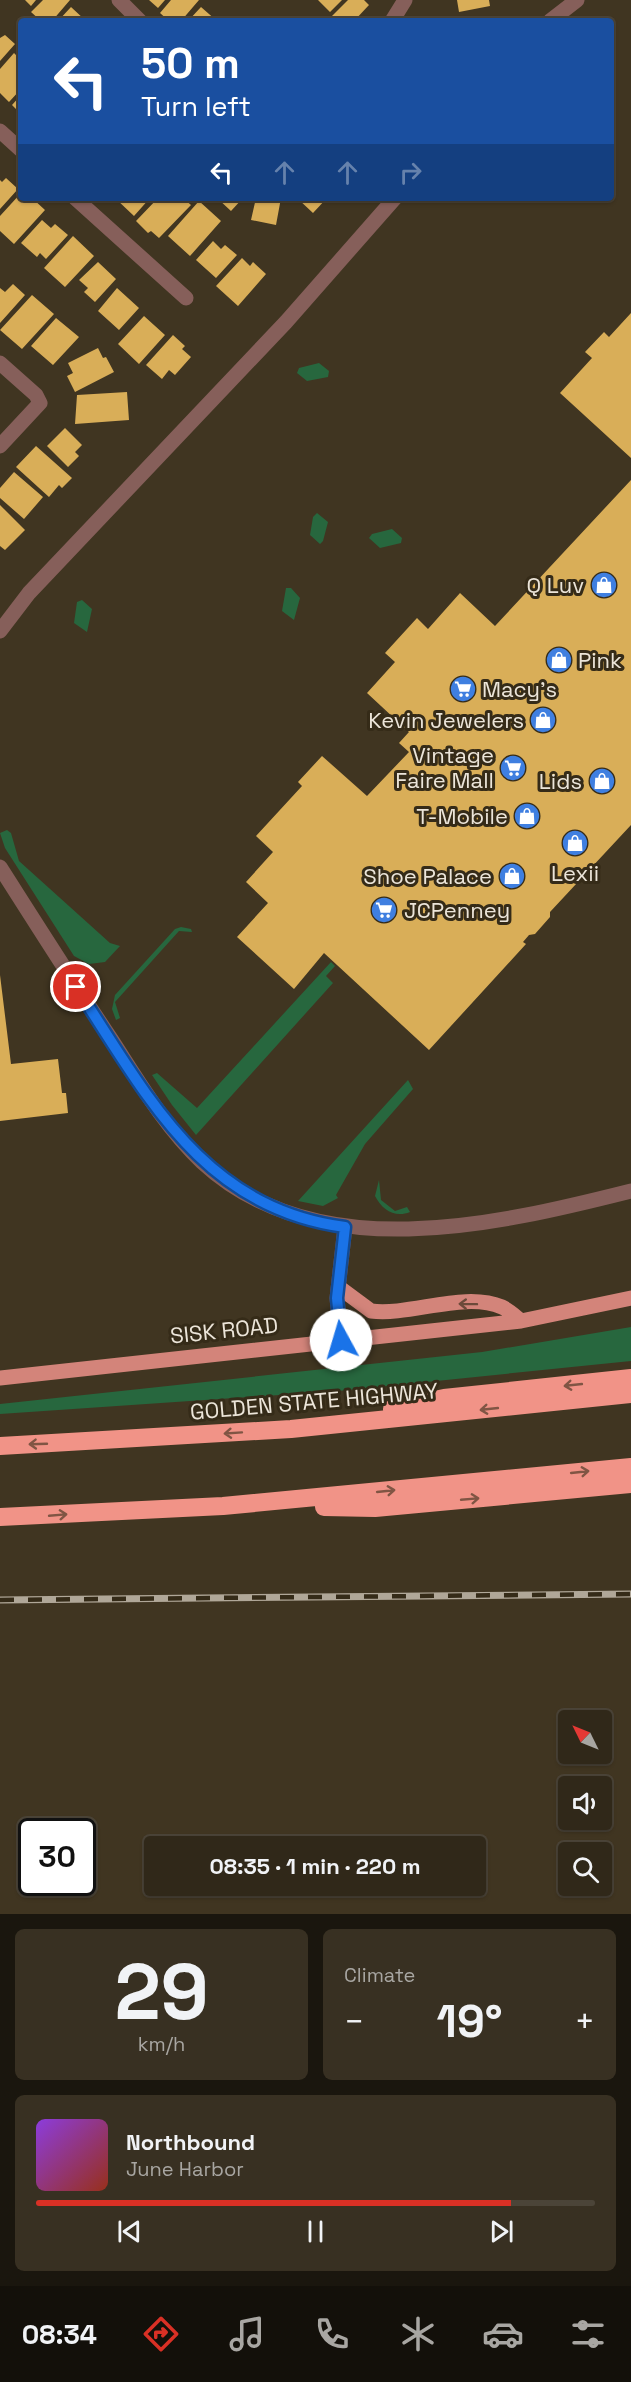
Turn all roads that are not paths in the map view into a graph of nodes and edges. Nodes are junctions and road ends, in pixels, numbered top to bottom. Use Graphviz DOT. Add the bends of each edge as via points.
graph roads {
  1 [pos="119,0"];
  2 [pos="405,0"];
  3 [pos="577,0"];
  4 [pos="137,18"];
  5 [pos="394,18"];
  6 [pos="554,18"];
  7 [pos="0,131"];
  8 [pos="18,147"];
  9 [pos="78,201"];
  10 [pos="392,201"];
  11 [pos="186,298"];
  12 [pos="0,363"];
  13 [pos="0,446"];
  14 [pos="0,632"];
  15 [pos="0,867"];
  16 [pos="631,1191"];
  17 [pos="345,1227"];
  18 [pos="340,1288"];
  19 [pos="631,1298"];
  20 [pos="521,1321"];
  21 [pos="341,1340"];
  22 [pos="0,1378"];
  23 [pos="631,1378"];
  24 [pos="631,1394"];
  25 [pos="291,1429"];
  26 [pos="0,1446"];
  27 [pos="631,1467"];
  28 [pos="631,1484"];
  29 [pos="223,1506"];
  30 [pos="0,1517"];
  1 -- 4 [label="street"];
  2 -- 5 [label="street"];
  3 -- 6 [label="street"];
  7 -- 8 [label="street"];
  9 -- 11 [label="street"];
  10 -- 14 [label="street" via="286,322 29,593"];
  12 -- 13 [label="street" via="40,403"];
  15 -- 17 [label="street" via="160,1114 188,1148 216,1173 270,1206"];
  16 -- 17 [label="street" via="487,1221 381,1230"];
  17 -- 18 [label="street"];
  20 -- 18 [label="main road, one-way" via="505,1308 462,1303 374,1312"];
  18 -- 21 [label="street" via="337,1298"];
  19 -- 20 [label="main road, SISK ROAD"];
  20 -- 21 [label="main road, SISK ROAD"];
  21 -- 22 [label="main road, SISK ROAD"];
  23 -- 25 [label="highway, one-way" via="444,1398"];
  24 -- 25 [label="highway, GOLDEN STATE HIGHWAY, one-way"];
  25 -- 26 [label="highway, GOLDEN STATE HIGHWAY, one-way"];
  29 -- 27 [label="highway, one-way"];
  29 -- 28 [label="highway, one-way" via="375,1508"];
  30 -- 29 [label="highway, one-way"];
}
